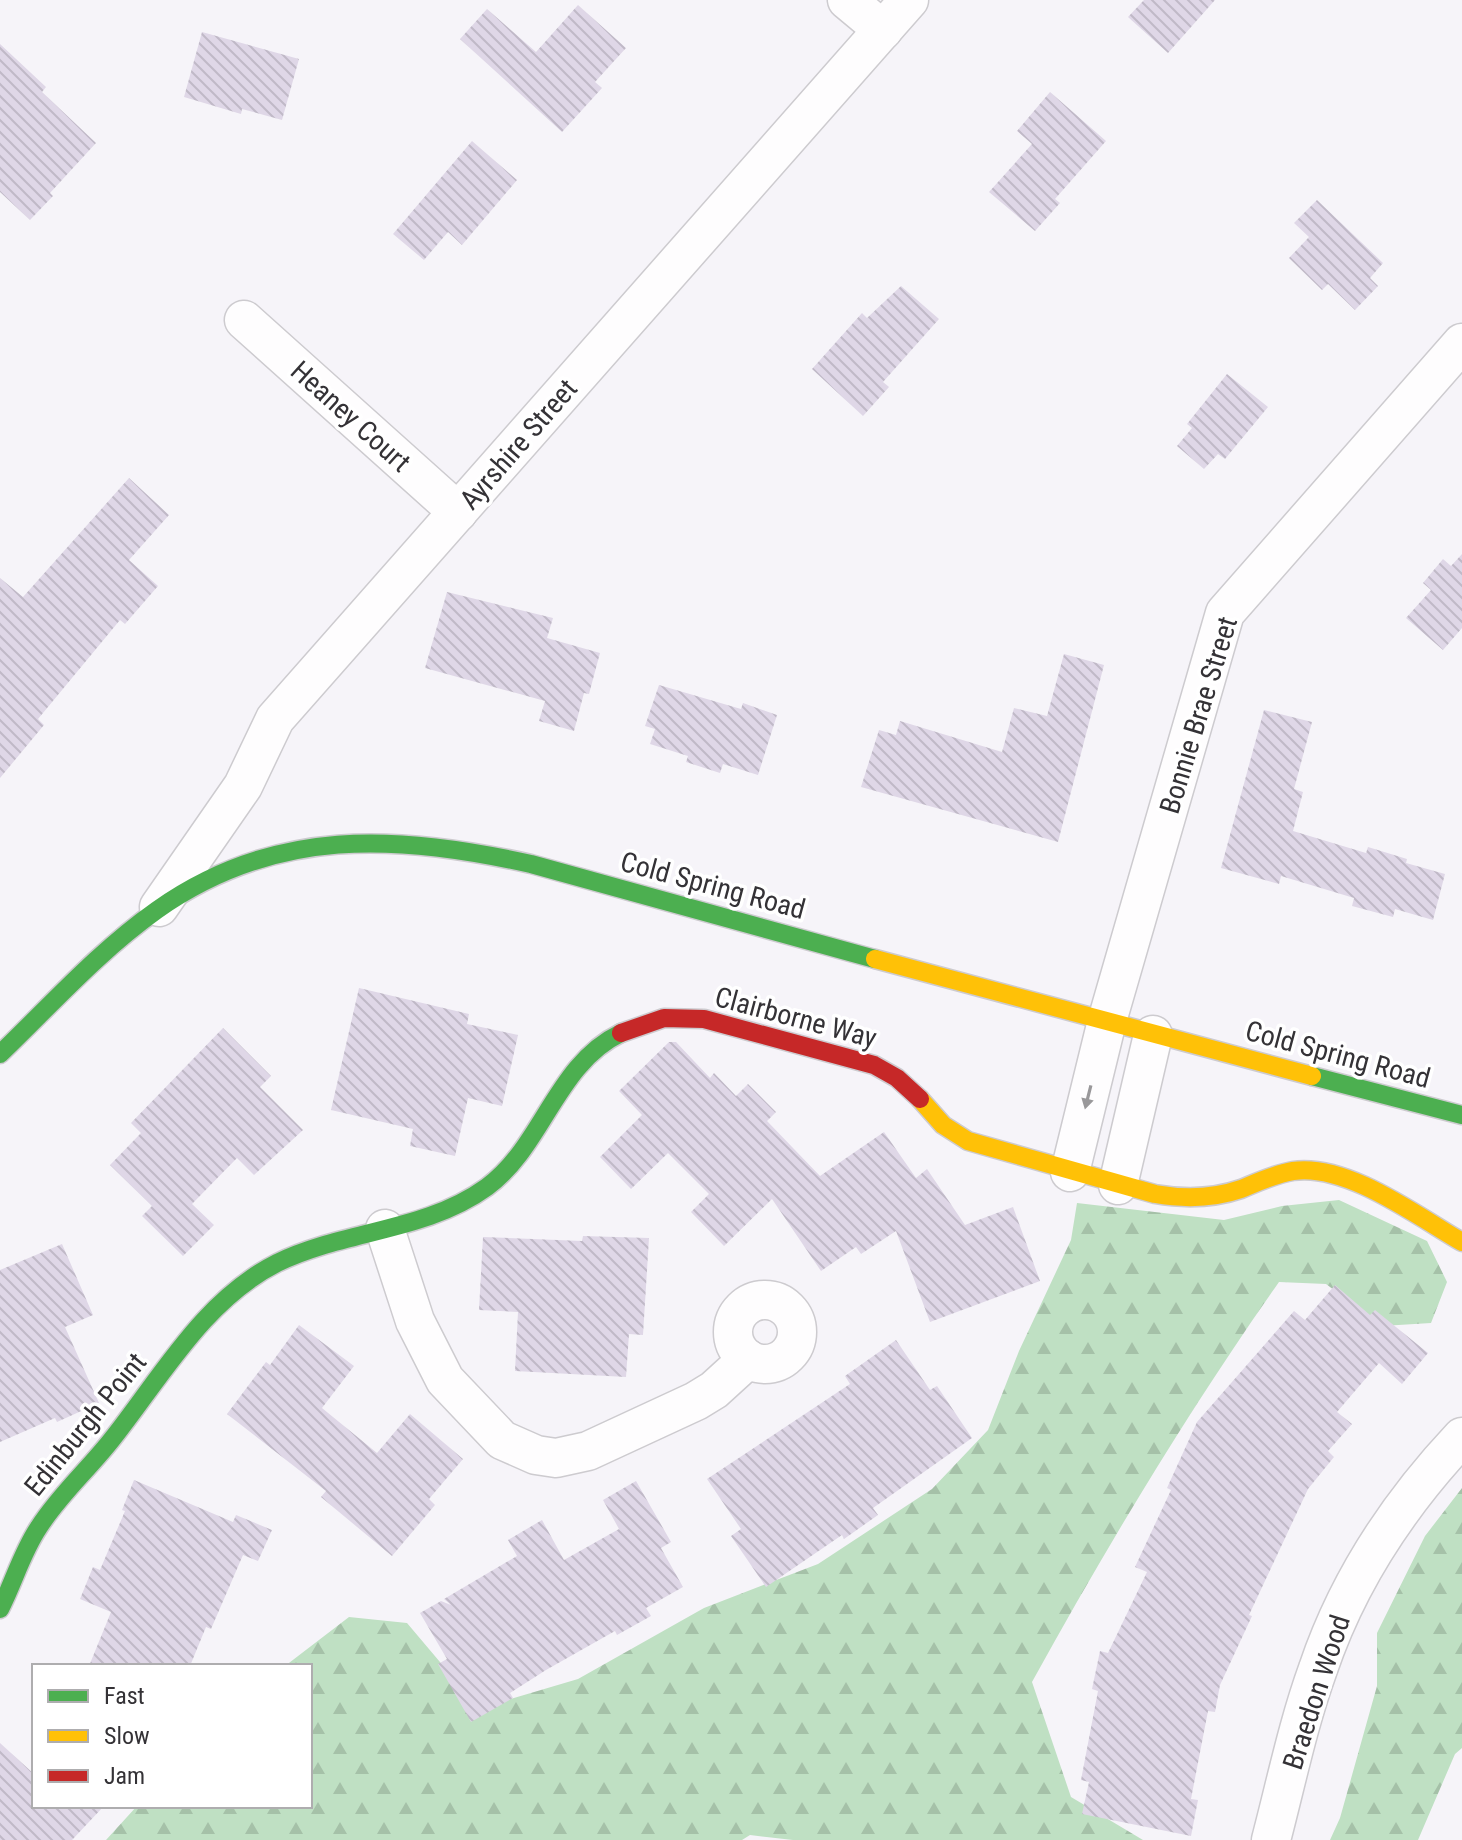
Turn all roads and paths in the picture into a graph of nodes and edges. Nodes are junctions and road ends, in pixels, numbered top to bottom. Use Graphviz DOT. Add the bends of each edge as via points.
graph roads {
  1 [pos="847,0"];
  2 [pos="909,0"];
  3 [pos="883,30"];
  4 [pos="244,320"];
  5 [pos="1462,343"];
  6 [pos="458,512"];
  7 [pos="158,910"];
  8 [pos="1107,1021"];
  9 [pos="1153,1035"];
  10 [pos="0,1054"];
  11 [pos="1462,1115"];
  12 [pos="1070,1172"];
  13 [pos="1118,1185"];
  14 [pos="385,1229"];
  15 [pos="1462,1242"];
  16 [pos="202,1323"];
  17 [pos="748,1359"];
  18 [pos="1462,1437"];
  19 [pos="0,1609"];
  20 [pos="1271,1840"];
  1 -- 3 [label="street"];
  2 -- 3 [label="street, Ayrshire Street"];
  3 -- 6 [label="street, Ayrshire Street"];
  4 -- 6 [label="street, Heaney Court"];
  5 -- 8 [label="street, Bonnie Brae Street" via="1225,613"];
  6 -- 7 [label="street, Ayrshire Street" via="275,719 243,786"];
  7 -- 8 [label="street, Cold Spring Road" via="230,871 302,849 353,841 436,846 531,864"];
  7 -- 10 [label="street, Cold Spring Road"];
  8 -- 9 [label="street, Cold Spring Road"];
  8 -- 12 [label="street, Bonnie Brae Street, one-way"];
  9 -- 11 [label="street, Cold Spring Road"];
  9 -- 13 [label="street"];
  12 -- 13 [label="street"];
  12 -- 14 [label="street, Clairborne Way" via="968,1141 944,1128 902,1082 863,1061 710,1020 661,1018 614,1034 588,1053 521,1153 488,1186 460,1204"];
  13 -- 15 [label="street" via="1186,1200 1207,1199 1265,1177 1309,1170 1350,1180"];
  14 -- 16 [label="street, Clairborne Way" via="276,1264"];
  14 -- 17 [label="street" via="415,1321 445,1380 502,1440 536,1455 556,1458 588,1451 696,1401"];
  16 -- 19 [label="street, Edinburgh Point" via="49,1512"];
  18 -- 20 [label="street, Braedon Wood" via="1399,1509 1345,1602 1317,1670"];
}
